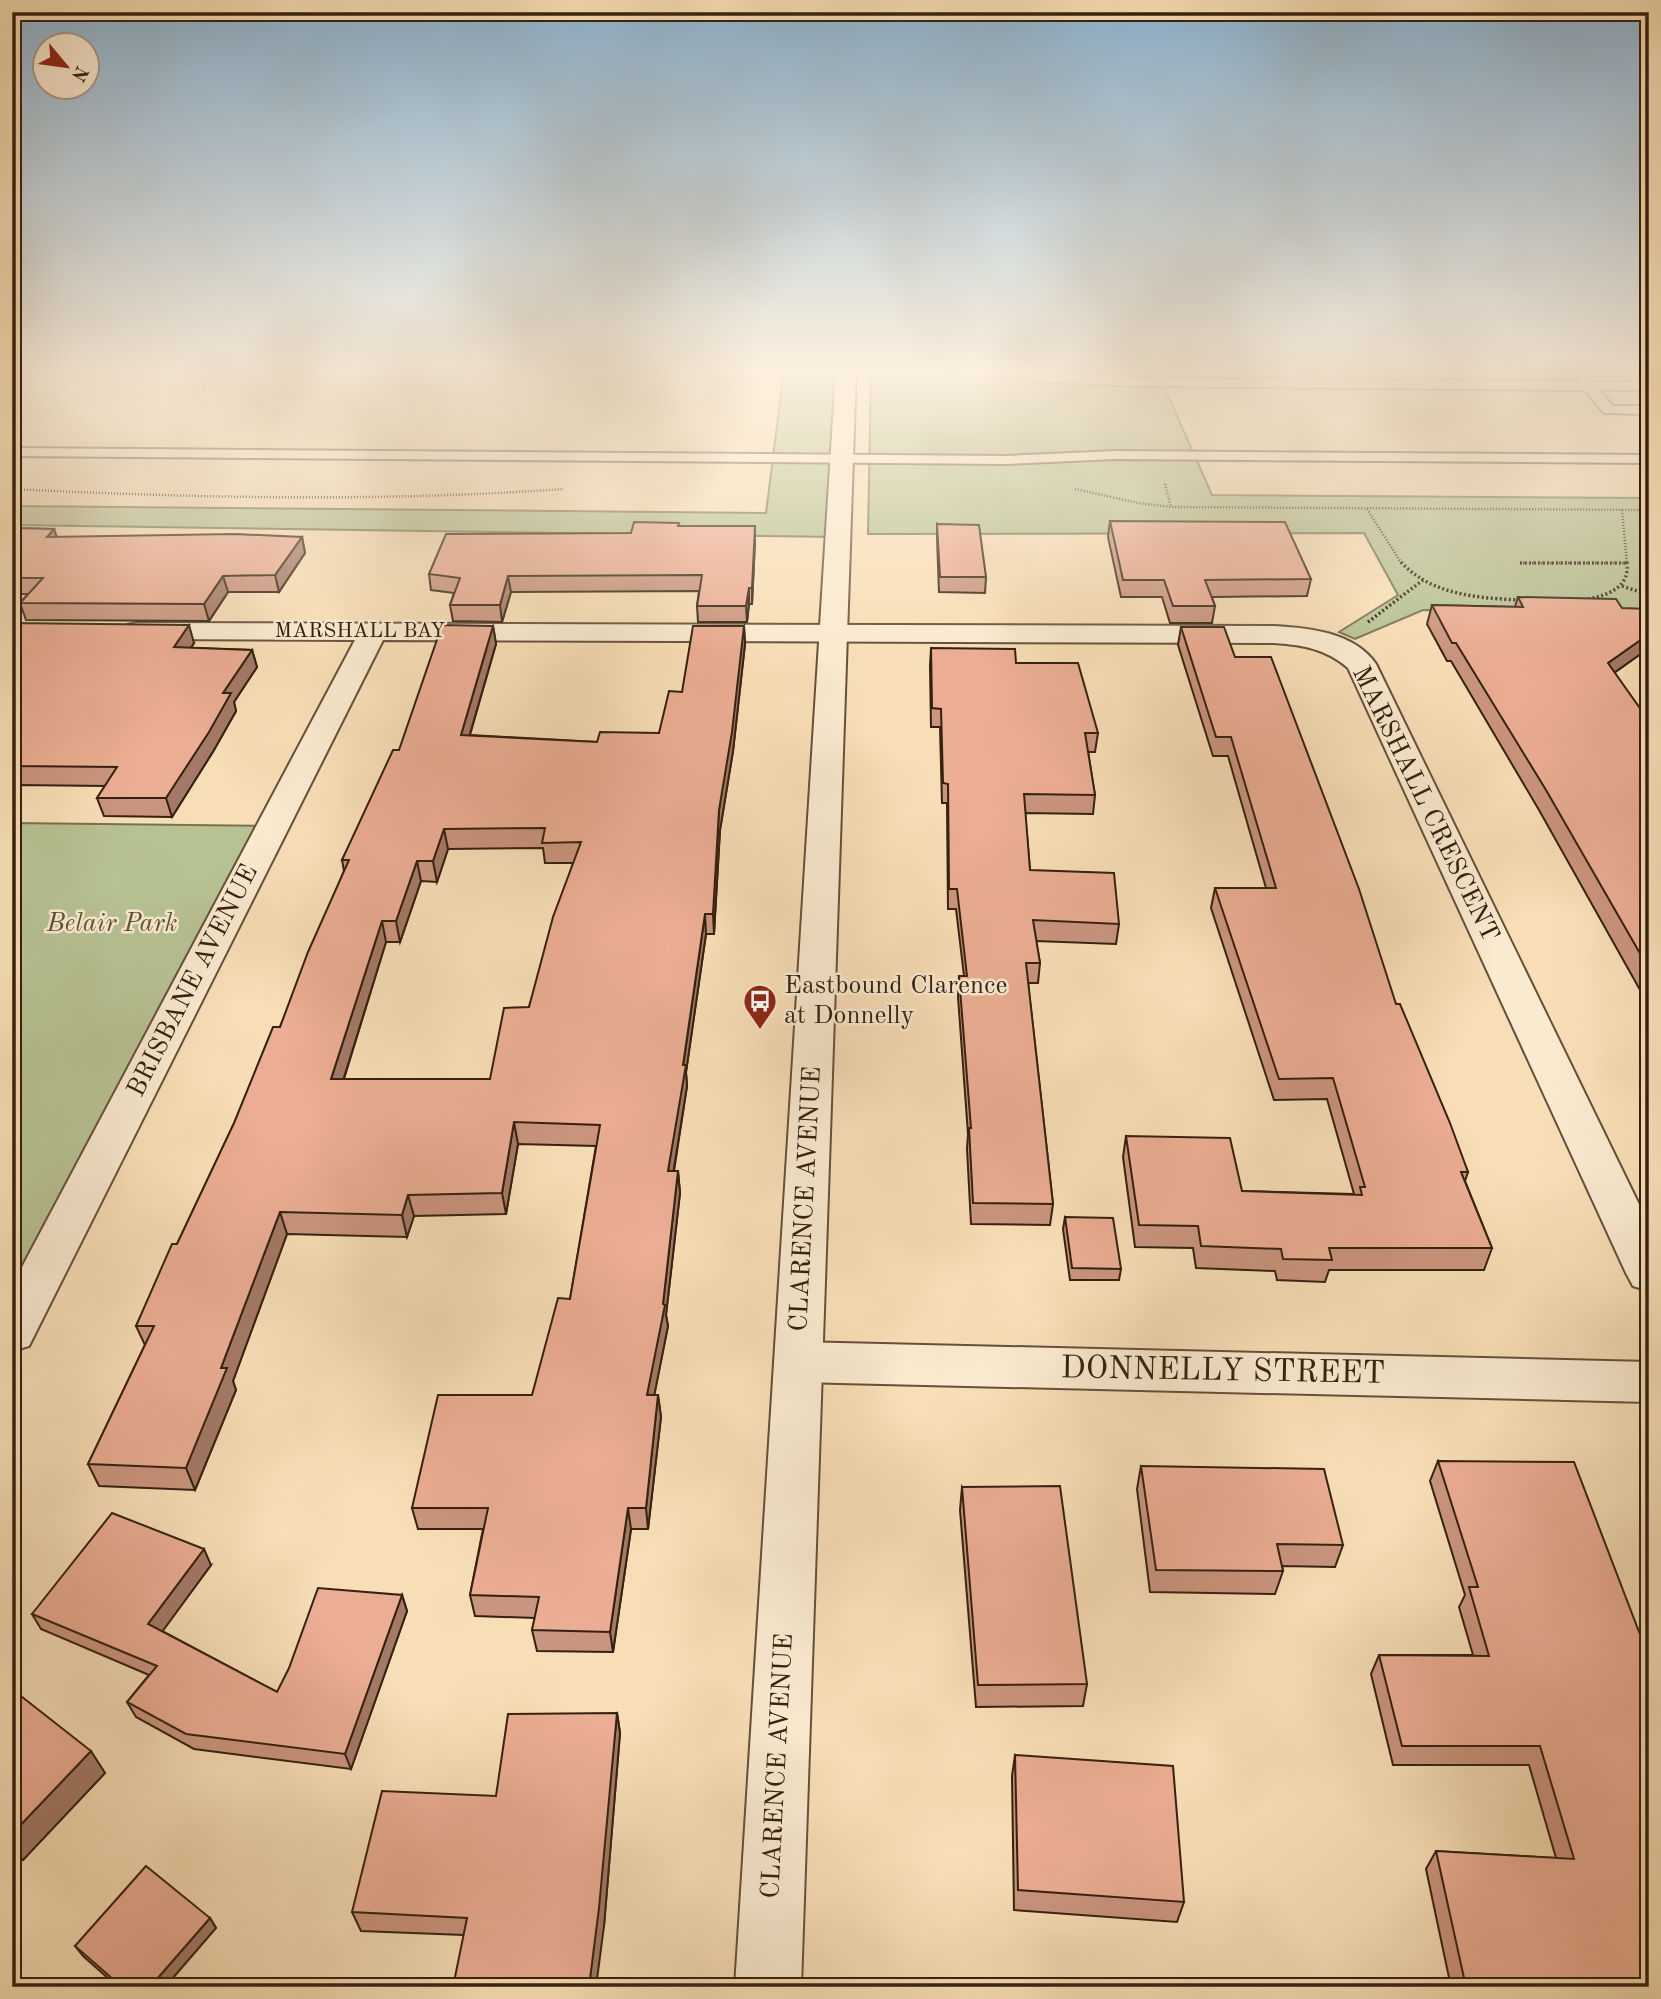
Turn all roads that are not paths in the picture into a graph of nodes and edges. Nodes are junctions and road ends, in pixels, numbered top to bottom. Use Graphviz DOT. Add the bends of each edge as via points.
graph roads {
  1 [pos="841,463"];
  2 [pos="1065,463"];
  3 [pos="1649,471"];
  4 [pos="110,631"];
  5 [pos="374,631"];
  6 [pos="834,632"];
  7 [pos="26,1272"];
  8 [pos="1649,1273"];
  9 [pos="12,1332"];
  10 [pos="798,1362"];
  11 [pos="1649,1382"];
  12 [pos="768,1987"];
  1 -- 6 [label="street, CLARENCE AVENUE"];
  2 -- 3 [label="lane" via="1147,468"];
  4 -- 5 [label="street, MARSHALL BAY"];
  5 -- 6 [label="street, MARSHALL BAY"];
  5 -- 7 [label="street, BRISBANE AVENUE"];
  6 -- 8 [label="street, MARSHALL CRESCENT" via="1278,636 1310,638 1350,653 1361,664"];
  6 -- 10 [label="street, CLARENCE AVENUE"];
  7 -- 9 [label="street, BRISBANE AVENUE"];
  10 -- 11 [label="street, DONNELLY STREET"];
  10 -- 12 [label="street, CLARENCE AVENUE"];
}
